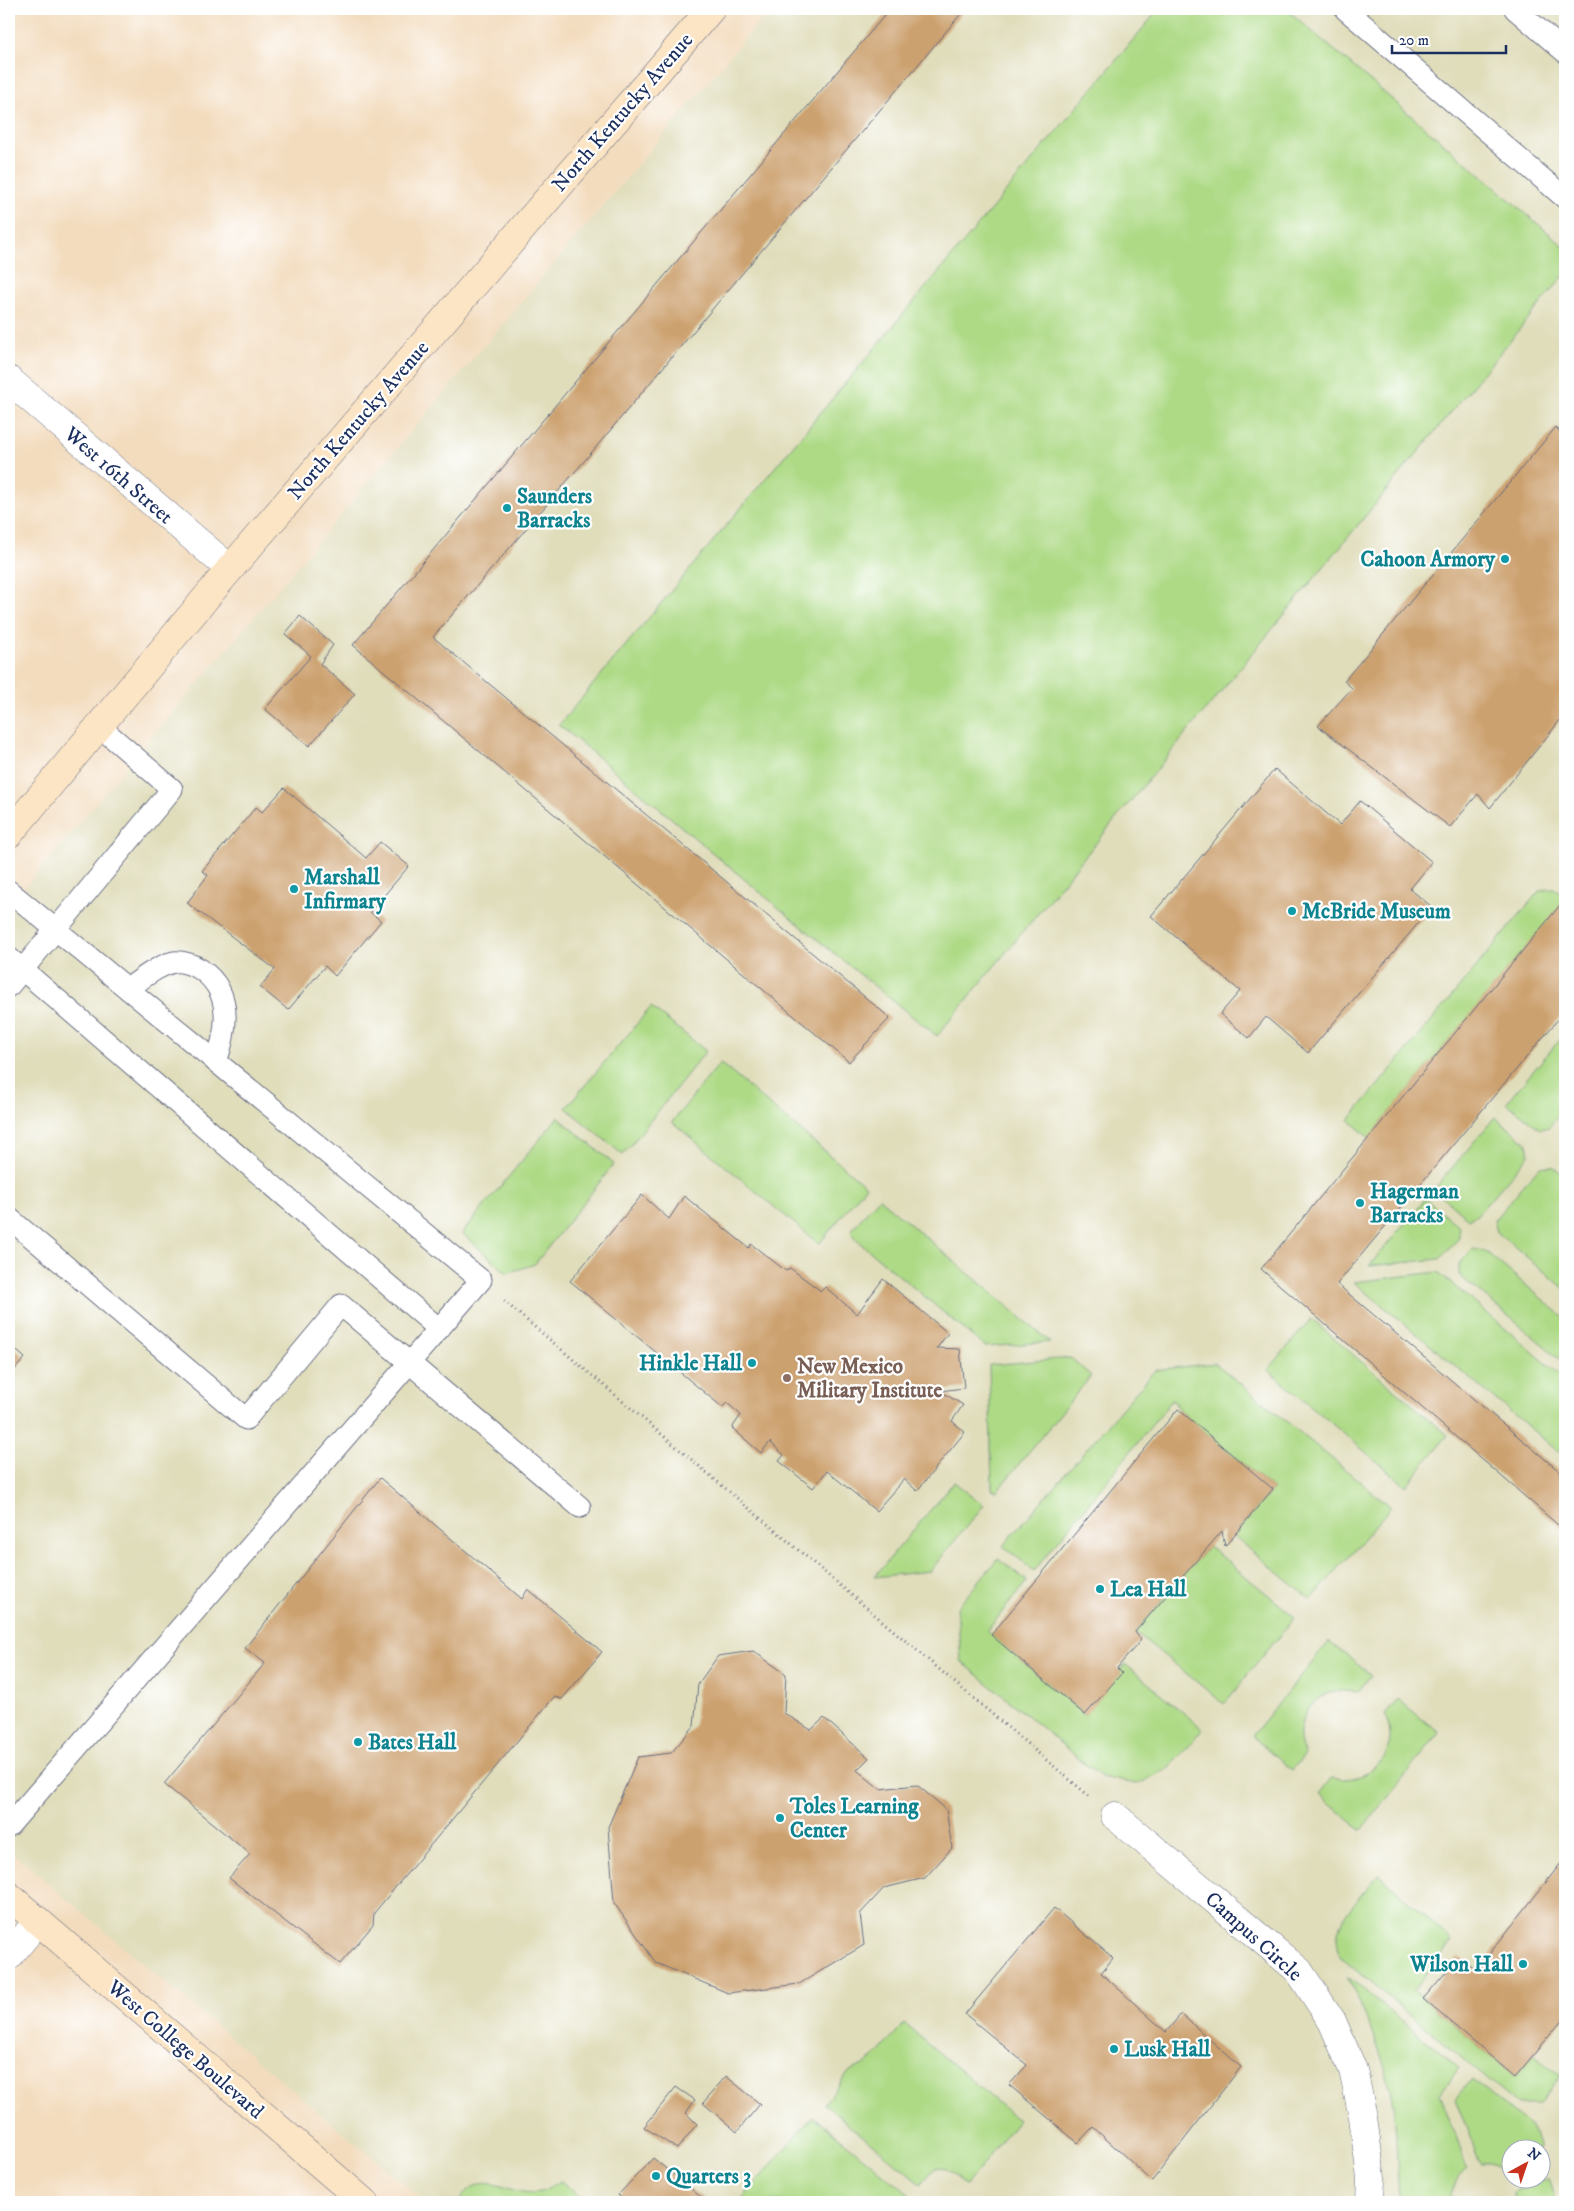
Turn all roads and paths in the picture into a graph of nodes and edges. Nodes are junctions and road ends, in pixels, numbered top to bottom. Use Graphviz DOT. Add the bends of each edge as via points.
graph roads {
  1 [pos="711,9"];
  2 [pos="1345,9"];
  3 [pos="1515,9"];
  4 [pos="1565,52"];
  5 [pos="1565,198"];
  6 [pos="9,380"];
  7 [pos="230,569"];
  8 [pos="99,726"];
  9 [pos="9,834"];
  10 [pos="9,891"];
  11 [pos="56,930"];
  12 [pos="13,971"];
  13 [pos="128,989"];
  14 [pos="216,1062"];
  15 [pos="9,1218"];
  16 [pos="481,1280"];
  17 [pos="439,1329"];
  18 [pos="410,1363"];
  19 [pos="580,1507"];
  20 [pos="1116,1816"];
  21 [pos="9,1826"];
  22 [pos="9,1896"];
  23 [pos="38,1921"];
  24 [pos="9,1956"];
  25 [pos="364,2202"];
  26 [pos="1370,2202"];
  1 -- 7 [label="street, North Kentucky Avenue"];
  2 -- 5 [label="lane"];
  3 -- 4 [label="lane"];
  6 -- 7 [label="street, West 16th Street"];
  7 -- 8 [label="street, North Kentucky Avenue"];
  8 -- 9 [label="street, North Kentucky Avenue"];
  8 -- 11 [label="lane" via="172,789"];
  10 -- 11 [label="lane"];
  11 -- 12 [label="lane"];
  11 -- 13 [label="lane"];
  12 -- 17 [label="lane"];
  13 -- 14 [label="lane"];
  13 -- 14 [label="lane" via="144,977 176,962 194,965 209,975 222,994 226,1012 224,1039"];
  14 -- 16 [label="lane"];
  15 -- 18 [label="lane" via="246,1419 341,1305"];
  16 -- 17 [label="lane"];
  16 -- 20 [label="path" via="1069,1780"];
  17 -- 18 [label="lane"];
  18 -- 19 [label="lane"];
  18 -- 21 [label="lane"];
  20 -- 26 [label="street, Campus Circle" via="1299,1971 1332,2021 1352,2070 1364,2117 1371,2178"];
  22 -- 23 [label="street, West College Boulevard"];
  23 -- 24 [label="street"];
  23 -- 25 [label="street, West College Boulevard"];
}
